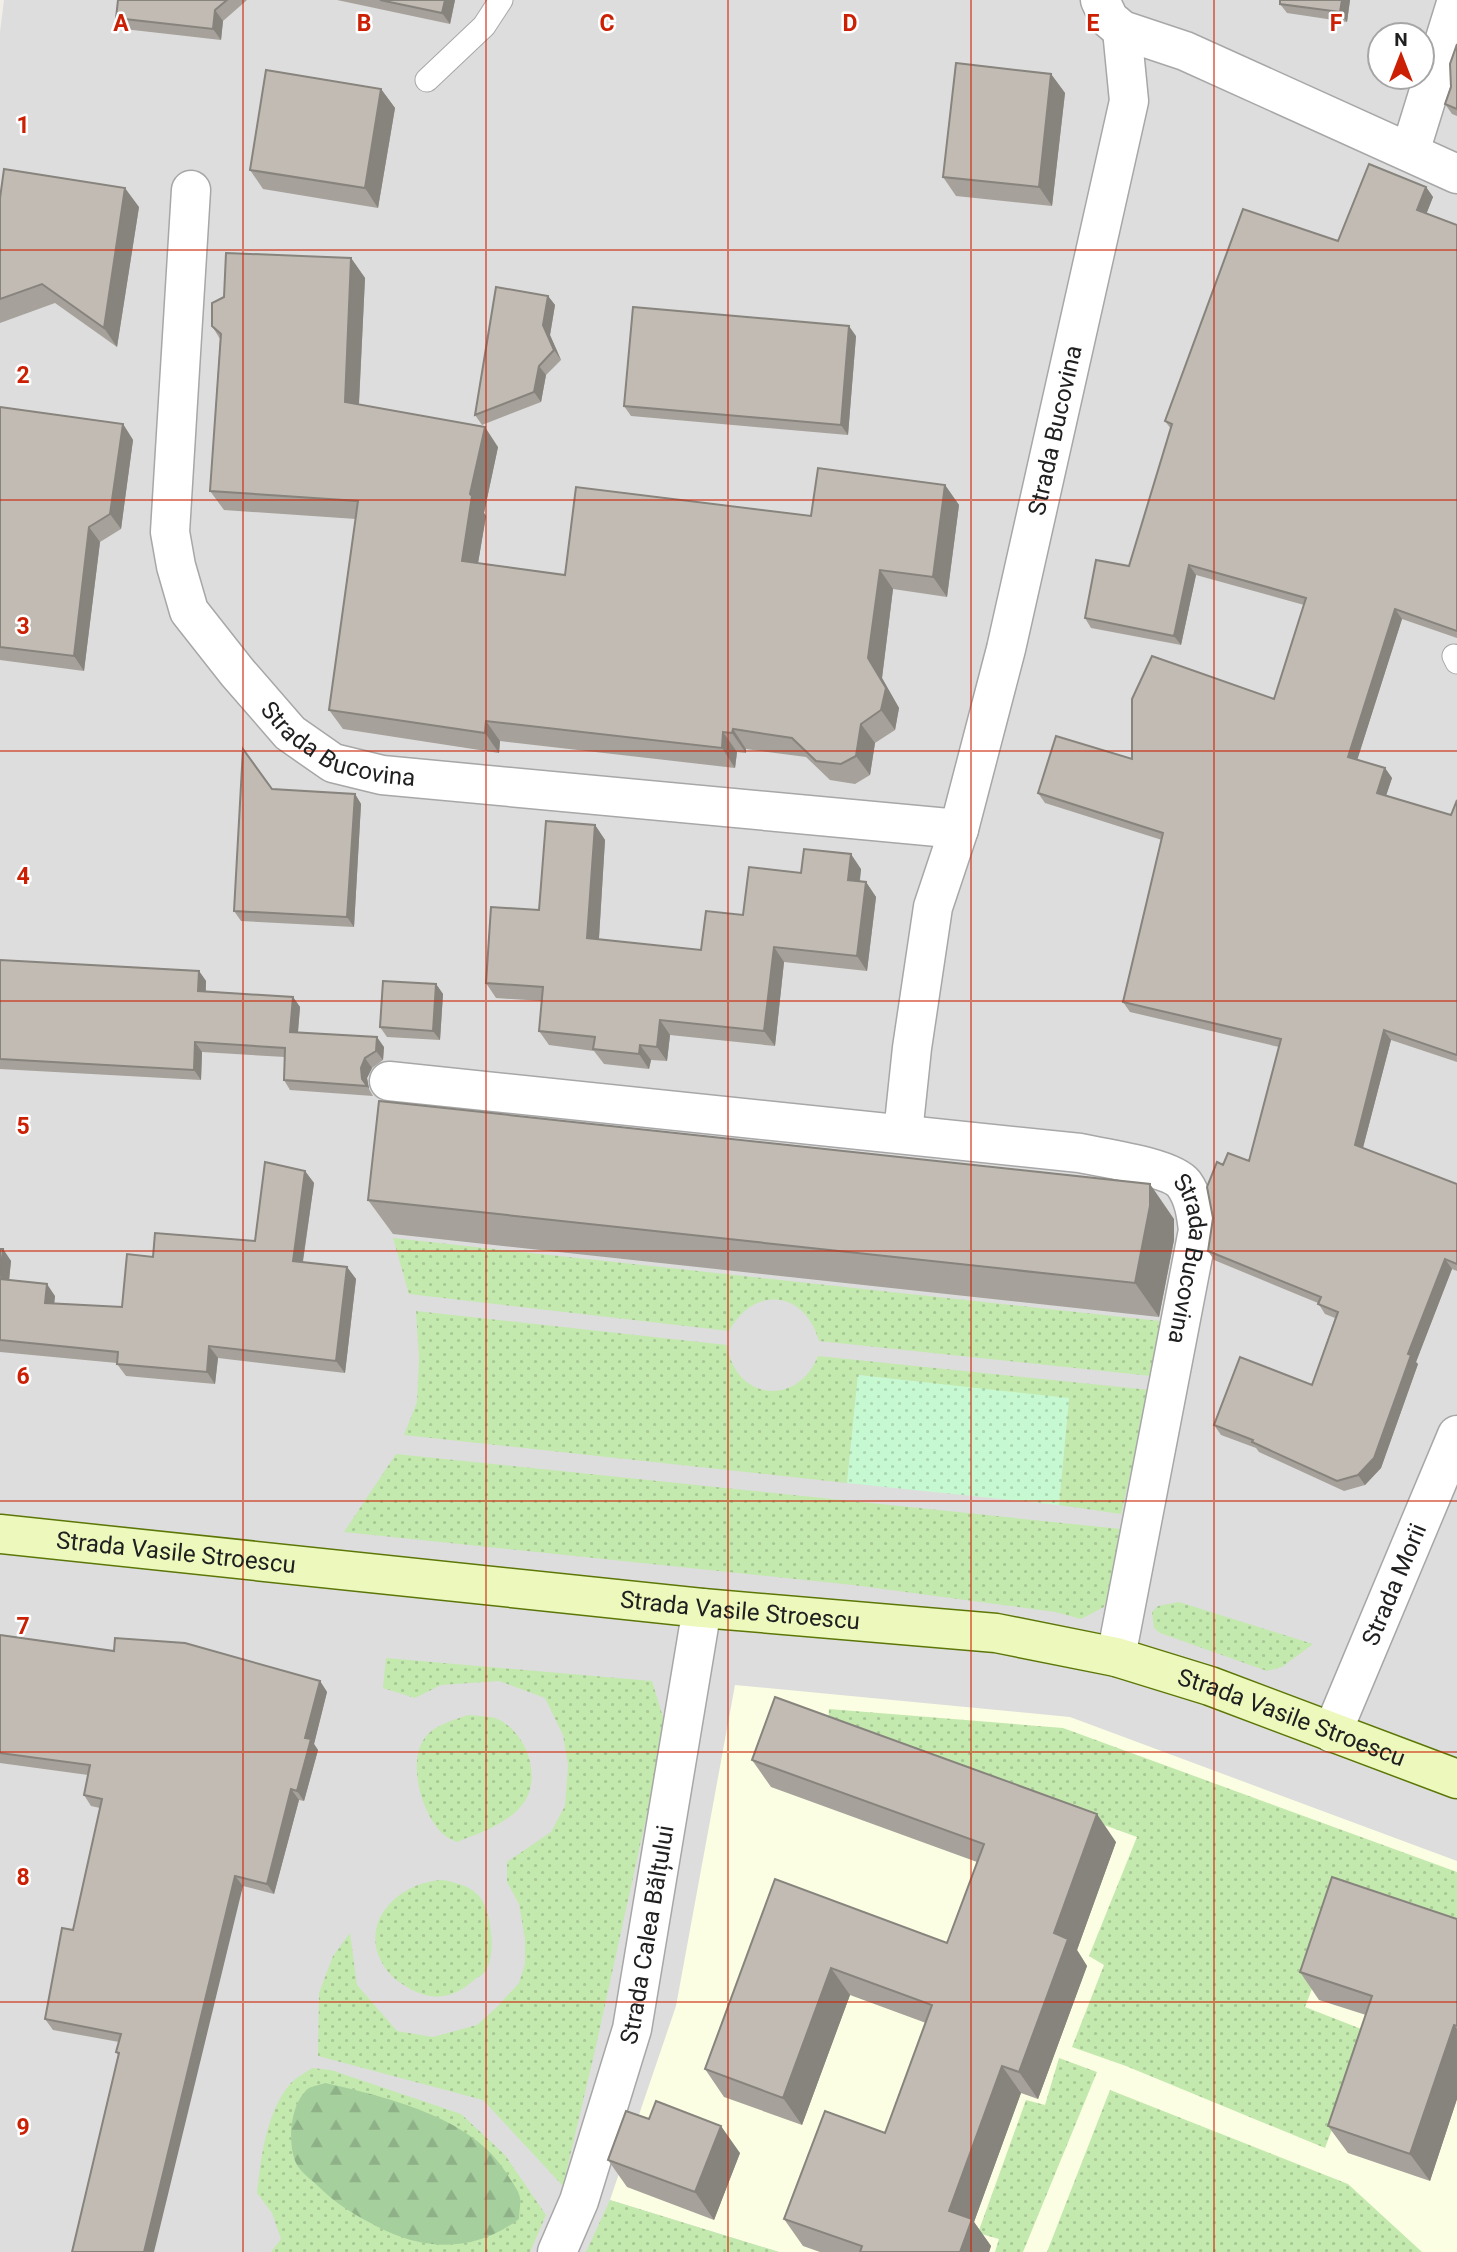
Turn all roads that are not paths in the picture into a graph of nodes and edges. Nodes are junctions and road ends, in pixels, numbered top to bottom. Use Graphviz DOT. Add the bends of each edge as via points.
graph roads {
  1 [pos="501,0"];
  2 [pos="1457,0"];
  3 [pos="1111,15"];
  4 [pos="427,80"];
  5 [pos="1410,152"];
  6 [pos="1457,173"];
  7 [pos="191,190"];
  8 [pos="959,829"];
  9 [pos="389,1081"];
  10 [pos="903,1133"];
  11 [pos="1457,1435"];
  12 [pos="0,1534"];
  13 [pos="702,1608"];
  14 [pos="1116,1657"];
  15 [pos="1332,1733"];
  16 [pos="1457,1780"];
  17 [pos="557,2252"];
  1 -- 4 [label="lane" via="484,26"];
  2 -- 5 [label="street"];
  3 -- 5 [label="street, Strada Bucovina"];
  3 -- 8 [label="street, Strada Bucovina" via="1129,101 1006,649"];
  5 -- 6 [label="street, Strada Bucovina"];
  7 -- 8 [label="street, Strada Bucovina" via="170,532 176,566 189,611 290,733 333,763 382,775"];
  8 -- 10 [label="street, Strada Bucovina" via="933,907"];
  9 -- 10 [label="street, Strada Bucovina"];
  10 -- 14 [label="street, Strada Bucovina" via="1124,1162 1183,1182 1196,1207 1198,1230"];
  11 -- 15 [label="street, Strada Morii"];
  12 -- 13 [label="main road, Strada Vasile Stroescu"];
  13 -- 14 [label="main road, Strada Vasile Stroescu" via="996,1633"];
  13 -- 17 [label="street, Strada Calea Bălțului" via="632,2029 579,2201"];
  14 -- 15 [label="main road, Strada Vasile Stroescu" via="1210,1686"];
  15 -- 16 [label="main road, Strada Vasile Stroescu"];
}
